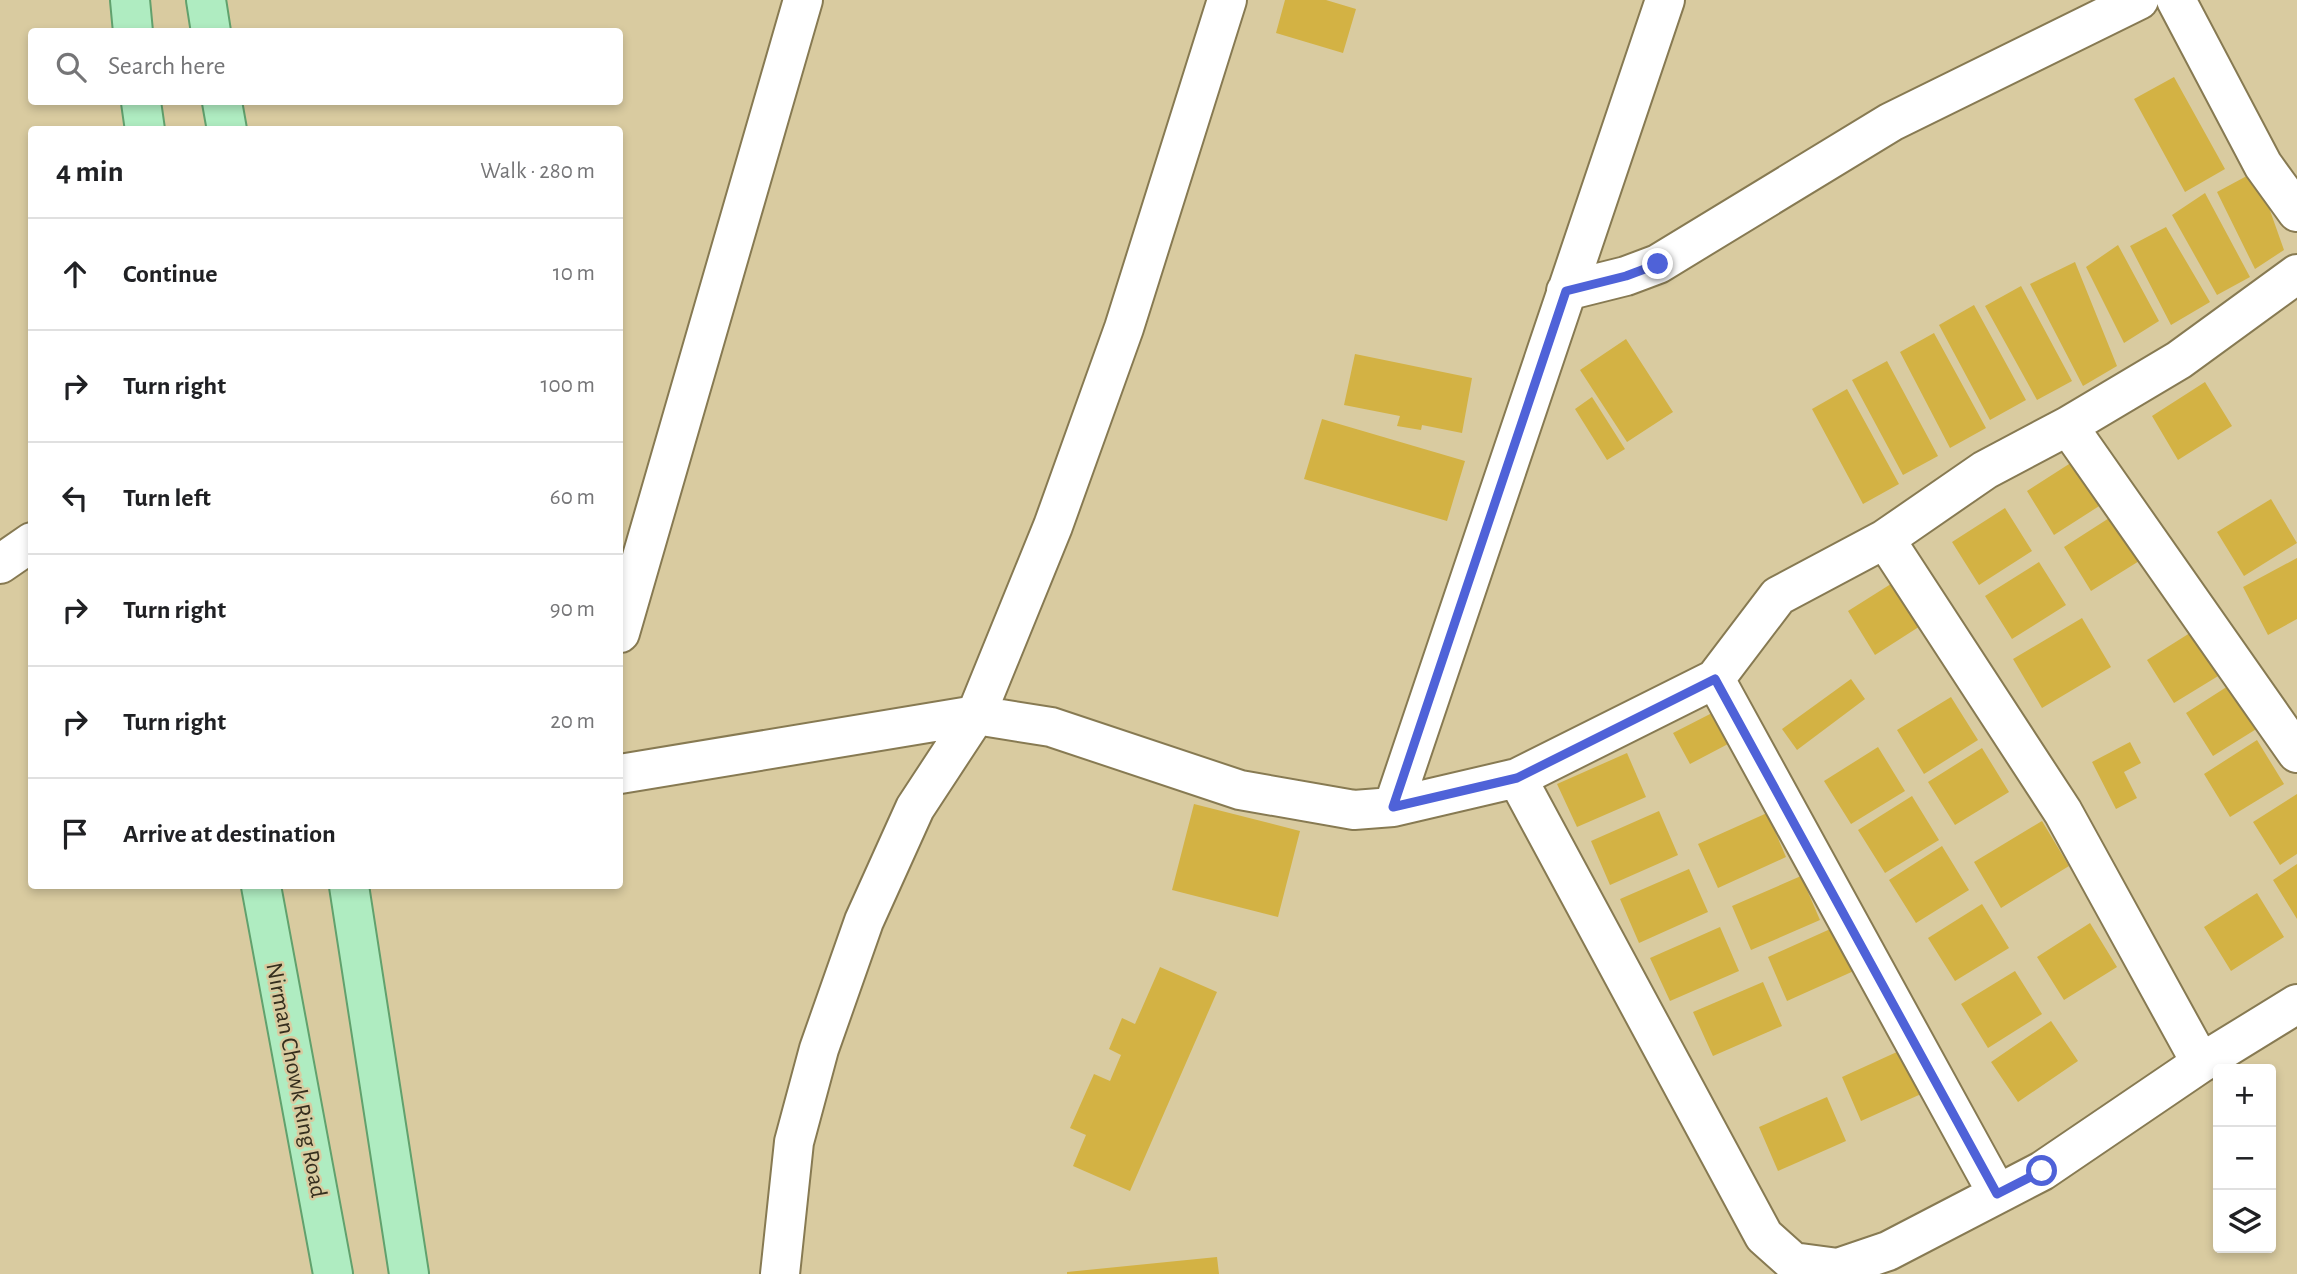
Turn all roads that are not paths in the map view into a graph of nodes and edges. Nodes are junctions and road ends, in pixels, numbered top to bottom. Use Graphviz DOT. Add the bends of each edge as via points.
graph roads {
  1 [pos="130,0"];
  2 [pos="206,0"];
  3 [pos="803,0"];
  4 [pos="1227,0"];
  5 [pos="1665,0"];
  6 [pos="2139,0"];
  7 [pos="2176,0"];
  8 [pos="134,28"];
  9 [pos="210,28"];
  10 [pos="141,105"];
  11 [pos="223,105"];
  12 [pos="144,126"];
  13 [pos="226,126"];
  14 [pos="2297,212"];
  15 [pos="2293,284"];
  16 [pos="1566,291"];
  17 [pos="2068,426"];
  18 [pos="1885,539"];
  19 [pos="28,545"];
  20 [pos="0,564"];
  21 [pos="623,622"];
  22 [pos="1715,679"];
  23 [pos="976,715"];
  24 [pos="2297,753"];
  25 [pos="623,774"];
  26 [pos="1517,778"];
  27 [pos="1393,807"];
  28 [pos="262,889"];
  29 [pos="349,889"];
  30 [pos="2297,1004"];
  31 [pos="2202,1063"];
  32 [pos="1997,1194"];
  33 [pos="333,1274"];
  34 [pos="409,1274"];
  35 [pos="780,1274"];
  1 -- 8 [label="main road"];
  2 -- 9 [label="main road"];
  3 -- 21 [label="street"];
  4 -- 23 [label="street" via="1124,328 1053,526"];
  5 -- 16 [label="street"];
  6 -- 16 [label="street" via="1891,122 1658,264"];
  7 -- 14 [label="street" via="2263,164"];
  10 -- 12 [label="main road"];
  11 -- 13 [label="main road"];
  15 -- 17 [label="street"];
  16 -- 27 [label="street"];
  17 -- 18 [label="street" via="1985,470"];
  17 -- 24 [label="street"];
  18 -- 22 [label="street" via="1778,596"];
  18 -- 31 [label="street" via="2063,812"];
  19 -- 20 [label="street"];
  22 -- 26 [label="street"];
  22 -- 32 [label="street"];
  23 -- 25 [label="street"];
  23 -- 27 [label="street" via="1051,727 1240,790 1354,810"];
  23 -- 35 [label="street" via="915,808 864,921 819,1049 794,1142"];
  26 -- 27 [label="street"];
  26 -- 32 [label="street" via="1764,1236 1793,1262 1838,1268 1888,1251"];
  28 -- 33 [label="main road, Nirman Chowk Ring Road"];
  29 -- 34 [label="main road"];
  30 -- 31 [label="street"];
  31 -- 32 [label="street" via="2042,1171"];
}
